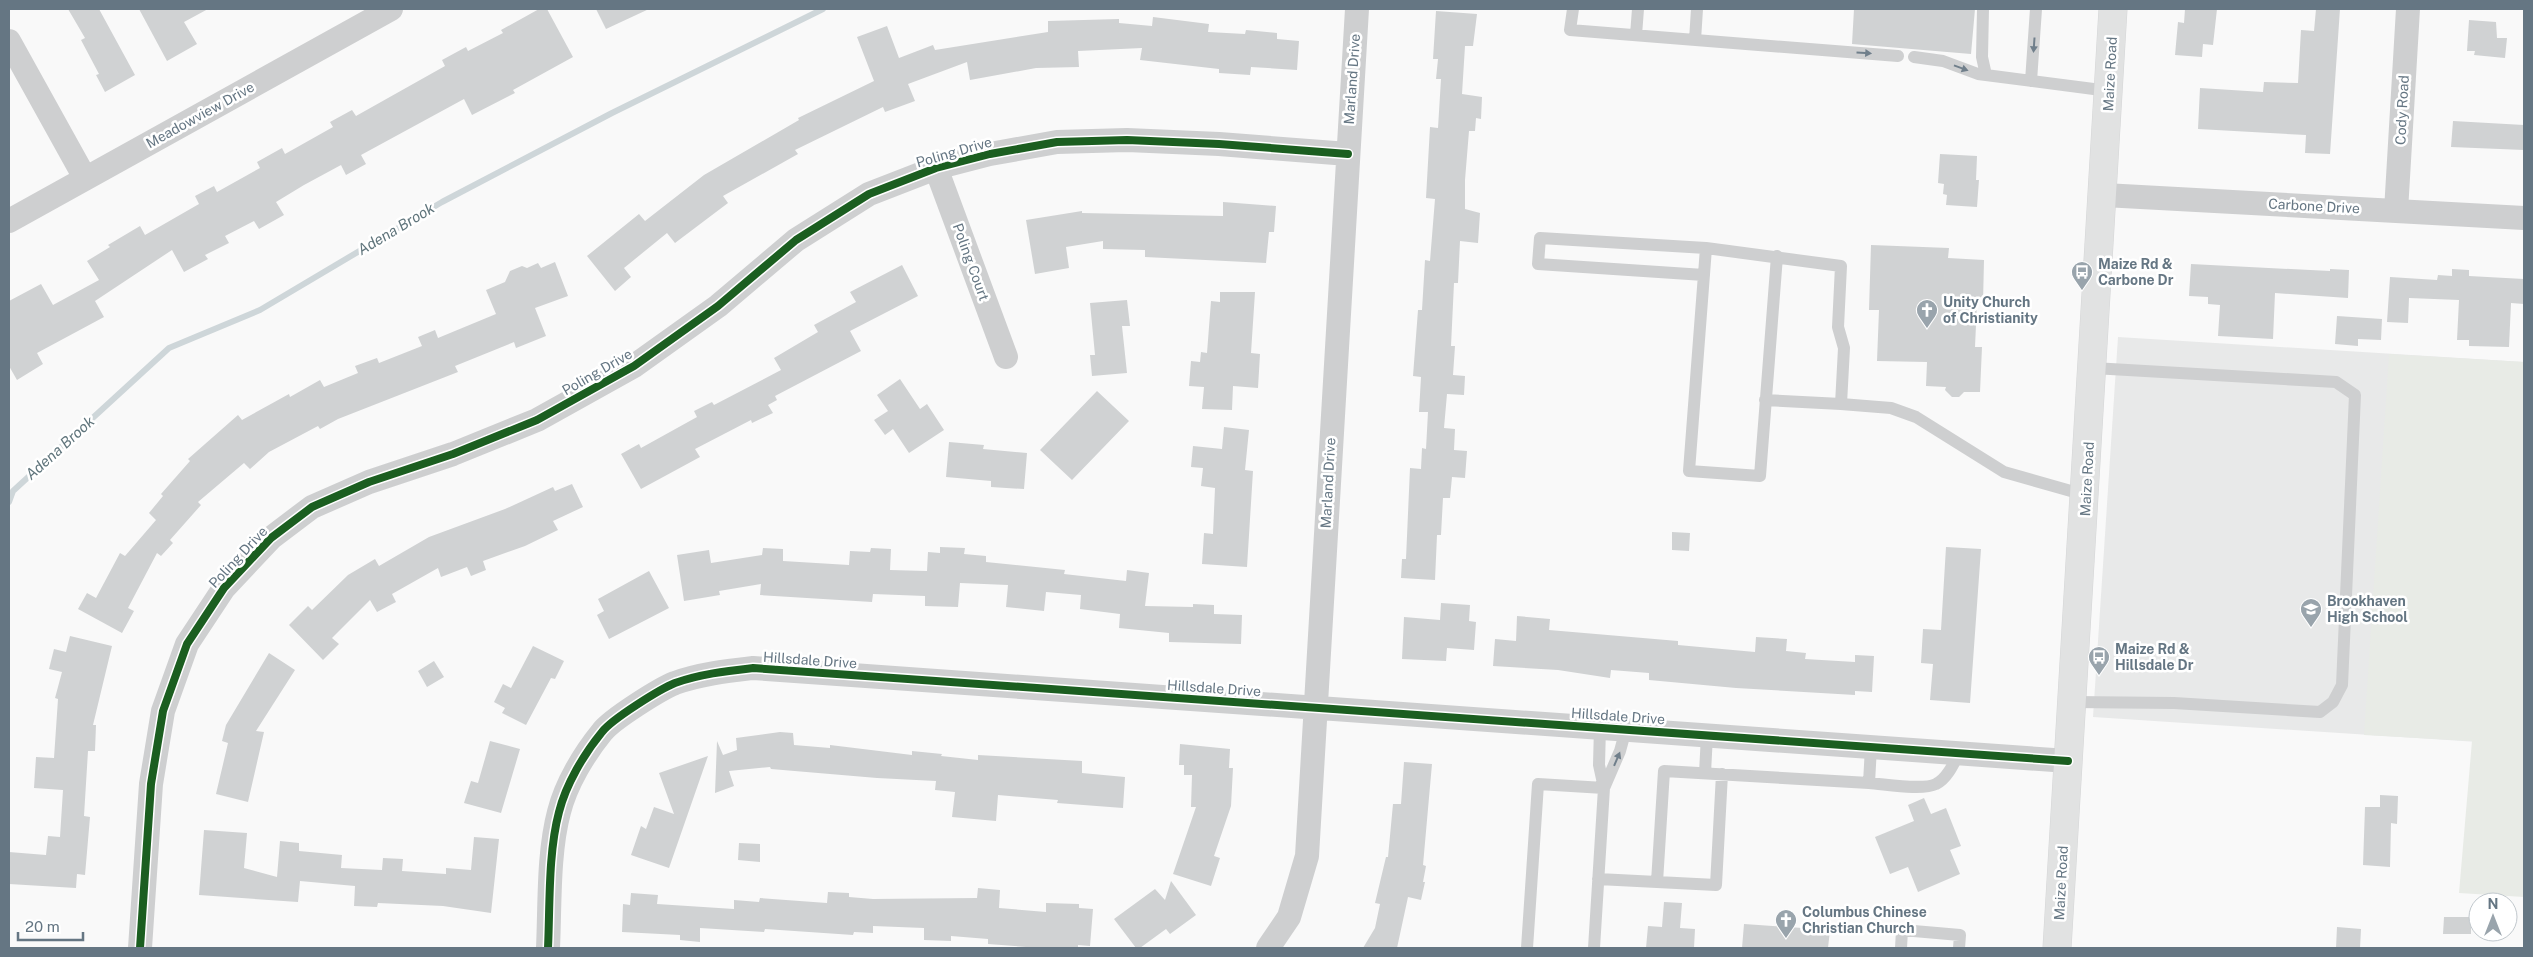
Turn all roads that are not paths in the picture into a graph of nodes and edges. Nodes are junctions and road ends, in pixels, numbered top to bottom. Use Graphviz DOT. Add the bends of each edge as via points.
graph roads {
  1 [pos="390,9"];
  2 [pos="1357,9"];
  3 [pos="1573,9"];
  4 [pos="1638,9"];
  5 [pos="1697,9"];
  6 [pos="1983,9"];
  7 [pos="2036,9"];
  8 [pos="2114,9"];
  9 [pos="2408,9"];
  10 [pos="1636,36"];
  11 [pos="1695,40"];
  12 [pos="9,41"];
  13 [pos="1898,56"];
  14 [pos="1914,57"];
  15 [pos="1986,75"];
  16 [pos="2031,81"];
  17 [pos="2109,91"];
  18 [pos="1348,154"];
  19 [pos="936,168"];
  20 [pos="85,178"];
  21 [pos="2104,195"];
  22 [pos="2396,210"];
  23 [pos="2524,218"];
  24 [pos="9,221"];
  25 [pos="1706,248"];
  26 [pos="1777,256"];
  27 [pos="1704,275"];
  28 [pos="1006,357"];
  29 [pos="2093,368"];
  30 [pos="1765,400"];
  31 [pos="1841,404"];
  32 [pos="2086,495"];
  33 [pos="2072,702"];
  34 [pos="1314,708"];
  35 [pos="1600,727"];
  36 [pos="1626,729"];
  37 [pos="1707,734"];
  38 [pos="1871,747"];
  39 [pos="1959,753"];
  40 [pos="2068,761"];
  41 [pos="1705,773"];
  42 [pos="1722,774"];
  43 [pos="1869,783"];
  44 [pos="1604,788"];
  45 [pos="1598,879"];
  46 [pos="1657,882"];
  47 [pos="140,948"];
  48 [pos="548,948"];
  49 [pos="1268,948"];
  50 [pos="1527,948"];
  51 [pos="1594,948"];
  52 [pos="1901,948"];
  53 [pos="1959,948"];
  54 [pos="2057,948"];
  1 -- 20 [label="street, Meadowview Drive"];
  2 -- 18 [label="street, Marland Drive"];
  3 -- 10 [label="lane" via="1570,30"];
  4 -- 10 [label="lane"];
  5 -- 11 [label="lane"];
  6 -- 15 [label="lane" via="1982,57"];
  7 -- 16 [label="lane, one-way"];
  8 -- 17 [label="street, Maize Road"];
  9 -- 22 [label="street, Cody Road"];
  10 -- 11 [label="lane"];
  11 -- 13 [label="lane, one-way"];
  12 -- 20 [label="street"];
  14 -- 15 [label="lane, one-way" via="1943,61"];
  15 -- 16 [label="lane"];
  16 -- 17 [label="lane"];
  17 -- 21 [label="street, Maize Road"];
  18 -- 19 [label="street, Poling Drive" via="1127,140 1057,142"];
  18 -- 34 [label="street, Marland Drive"];
  19 -- 28 [label="street, Poling Court"];
  19 -- 47 [label="street, Poling Drive" via="870,194 796,240 718,306 634,366 537,420 453,454 369,482 312,507 271,538 224,588 187,644 163,712 151,784"];
  20 -- 24 [label="street, Meadowview Drive"];
  21 -- 22 [label="street, Carbone Drive"];
  21 -- 29 [label="street, Maize Road"];
  22 -- 23 [label="street, Carbone Drive"];
  25 -- 26 [label="lane"];
  25 -- 27 [label="lane"];
  25 -- 27 [label="lane" via="1540,238 1538,264"];
  26 -- 30 [label="lane"];
  26 -- 31 [label="lane" via="1841,266 1838,327 1844,348"];
  27 -- 30 [label="lane" via="1689,471 1760,476"];
  29 -- 32 [label="street, Maize Road"];
  29 -- 33 [label="lane" via="2336,382 2355,395 2342,685 2333,702 2320,712 2174,703"];
  30 -- 31 [label="lane"];
  31 -- 32 [label="lane" via="1891,408 1916,416 2004,472"];
  32 -- 33 [label="street, Maize Road"];
  33 -- 40 [label="street, Maize Road"];
  34 -- 35 [label="street, Hillsdale Drive"];
  34 -- 48 [label="street, Hillsdale Drive" via="753,668 713,673 674,683 603,730 577,769 559,811 551,869"];
  34 -- 49 [label="street, Marland Drive" via="1306,856 1289,918"];
  35 -- 36 [label="street, Hillsdale Drive"];
  35 -- 44 [label="lane" via="1599,765"];
  36 -- 37 [label="street, Hillsdale Drive"];
  44 -- 36 [label="lane, one-way"];
  37 -- 38 [label="street, Hillsdale Drive"];
  37 -- 41 [label="lane"];
  38 -- 39 [label="street, Hillsdale Drive"];
  38 -- 43 [label="lane"];
  39 -- 40 [label="street, Hillsdale Drive"];
  39 -- 43 [label="lane" via="1948,773 1937,784 1927,787"];
  40 -- 54 [label="street, Maize Road"];
  41 -- 42 [label="lane"];
  41 -- 46 [label="lane" via="1664,770"];
  42 -- 43 [label="lane"];
  42 -- 46 [label="lane" via="1716,885"];
  44 -- 45 [label="lane"];
  44 -- 50 [label="lane" via="1538,784"];
  45 -- 46 [label="lane"];
  45 -- 51 [label="lane"];
  52 -- 53 [label="lane" via="1902,930 1960,935"];
}
